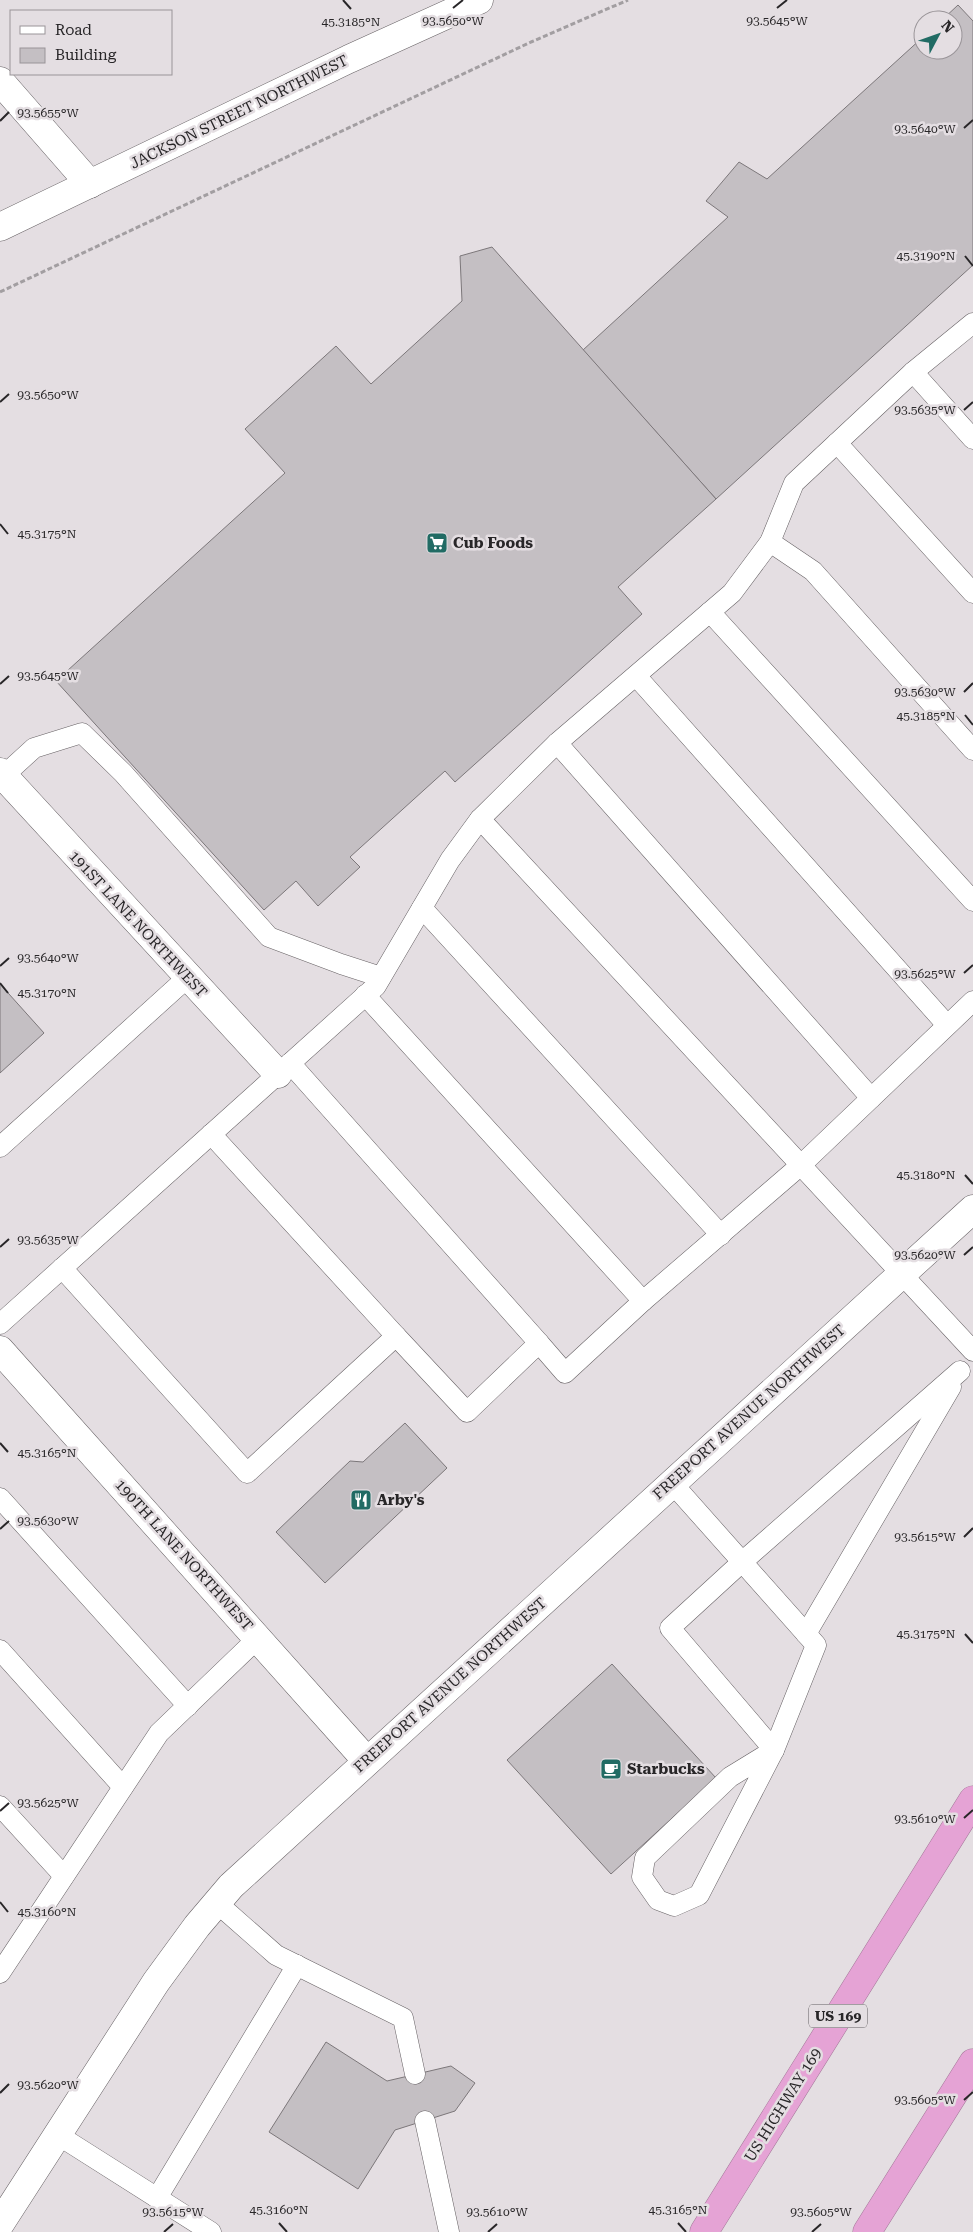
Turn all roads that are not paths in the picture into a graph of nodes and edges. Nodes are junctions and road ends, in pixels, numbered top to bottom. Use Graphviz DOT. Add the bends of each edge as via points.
graph roads {
  1 [pos="479,0"];
  2 [pos="0,82"];
  3 [pos="90,184"];
  4 [pos="0,227"];
  5 [pos="973,323"];
  6 [pos="913,372"];
  7 [pos="973,439"];
  8 [pos="837,443"];
  9 [pos="770,542"];
  10 [pos="973,593"];
  11 [pos="710,612"];
  12 [pos="637,677"];
  13 [pos="557,743"];
  14 [pos="973,750"];
  15 [pos="1,776"];
  16 [pos="480,819"];
  17 [pos="973,901"];
  18 [pos="422,908"];
  19 [pos="188,977"];
  20 [pos="381,977"];
  21 [pos="366,995"];
  22 [pos="973,1001"];
  23 [pos="947,1025"];
  24 [pos="284,1069"];
  25 [pos="871,1098"];
  26 [pos="211,1134"];
  27 [pos="0,1147"];
  28 [pos="801,1165"];
  29 [pos="973,1209"];
  30 [pos="721,1235"];
  31 [pos="62,1268"];
  32 [pos="902,1274"];
  33 [pos="643,1301"];
  34 [pos="0,1324"];
  35 [pos="396,1336"];
  36 [pos="539,1344"];
  37 [pos="0,1350"];
  38 [pos="973,1350"];
  39 [pos="960,1371"];
  40 [pos="672,1483"];
  41 [pos="0,1498"];
  42 [pos="742,1562"];
  43 [pos="806,1634"];
  44 [pos="258,1638"];
  45 [pos="0,1650"];
  46 [pos="188,1706"];
  47 [pos="774,1750"];
  48 [pos="367,1761"];
  49 [pos="123,1787"];
  50 [pos="973,1800"];
  51 [pos="0,1806"];
  52 [pos="64,1876"];
  53 [pos="216,1903"];
  54 [pos="2,1963"];
  55 [pos="297,1965"];
  56 [pos="973,2063"];
  57 [pos="415,2074"];
  58 [pos="425,2120"];
  59 [pos="58,2135"];
  60 [pos="157,2198"];
  61 [pos="0,2224"];
  62 [pos="211,2232"];
  63 [pos="449,2232"];
  64 [pos="704,2232"];
  65 [pos="867,2232"];
  1 -- 3 [label="street, JACKSON STREET NORTHWEST"];
  2 -- 3 [label="street"];
  3 -- 4 [label="street, JACKSON STREET NORTHWEST"];
  5 -- 6 [label="lane"];
  6 -- 7 [label="lane"];
  6 -- 8 [label="lane"];
  8 -- 9 [label="lane" via="794,483"];
  8 -- 10 [label="lane"];
  9 -- 11 [label="lane" via="732,593"];
  9 -- 14 [label="lane" via="814,571"];
  11 -- 12 [label="lane"];
  11 -- 17 [label="lane"];
  12 -- 13 [label="lane"];
  12 -- 23 [label="lane"];
  13 -- 16 [label="lane"];
  13 -- 25 [label="lane"];
  15 -- 19 [label="street, 191ST LANE NORTHWEST"];
  15 -- 20 [label="lane" via="34,748 82,733 123,774 269,937"];
  16 -- 18 [label="lane" via="450,860"];
  16 -- 28 [label="lane"];
  18 -- 20 [label="lane"];
  18 -- 30 [label="lane"];
  19 -- 24 [label="street, 191ST LANE NORTHWEST"];
  19 -- 27 [label="lane"];
  20 -- 21 [label="lane"];
  21 -- 24 [label="lane"];
  21 -- 33 [label="lane"];
  22 -- 23 [label="lane"];
  23 -- 25 [label="lane"];
  24 -- 26 [label="lane"];
  24 -- 36 [label="lane"];
  25 -- 28 [label="lane"];
  26 -- 31 [label="lane"];
  26 -- 35 [label="lane"];
  28 -- 30 [label="lane"];
  28 -- 32 [label="lane"];
  29 -- 32 [label="street, FREEPORT AVENUE NORTHWEST"];
  30 -- 33 [label="lane"];
  31 -- 34 [label="lane"];
  31 -- 35 [label="lane" via="247,1473"];
  32 -- 38 [label="lane"];
  32 -- 40 [label="street, FREEPORT AVENUE NORTHWEST"];
  33 -- 36 [label="lane" via="565,1373"];
  35 -- 36 [label="lane" via="467,1412"];
  37 -- 44 [label="street, 190TH LANE NORTHWEST"];
  38 -- 39 [label="lane"];
  39 -- 42 [label="lane"];
  39 -- 43 [label="lane"];
  40 -- 42 [label="lane"];
  40 -- 48 [label="street, FREEPORT AVENUE NORTHWEST"];
  41 -- 46 [label="lane"];
  42 -- 43 [label="lane"];
  42 -- 47 [label="lane" via="670,1628"];
  43 -- 47 [label="lane" via="816,1645"];
  44 -- 46 [label="lane"];
  44 -- 48 [label="street, 190TH LANE NORTHWEST"];
  45 -- 49 [label="lane"];
  46 -- 49 [label="lane" via="159,1733"];
  47 -- 47 [label="lane" via="698,1896 674,1906 658,1900 642,1877 645,1858 730,1777"];
  48 -- 53 [label="street, FREEPORT AVENUE NORTHWEST"];
  49 -- 52 [label="lane"];
  50 -- 64 [label="highway, US HIGHWAY 169 / US 169"];
  51 -- 52 [label="lane"];
  52 -- 54 [label="lane"];
  53 -- 55 [label="lane" via="276,1955"];
  53 -- 59 [label="street, FREEPORT AVENUE NORTHWEST" via="156,1982"];
  55 -- 57 [label="lane" via="403,2018"];
  55 -- 60 [label="lane"];
  56 -- 65 [label="highway"];
  58 -- 63 [label="lane"];
  59 -- 60 [label="lane"];
  59 -- 61 [label="street, FREEPORT AVENUE NORTHWEST"];
  60 -- 62 [label="lane"];
}
